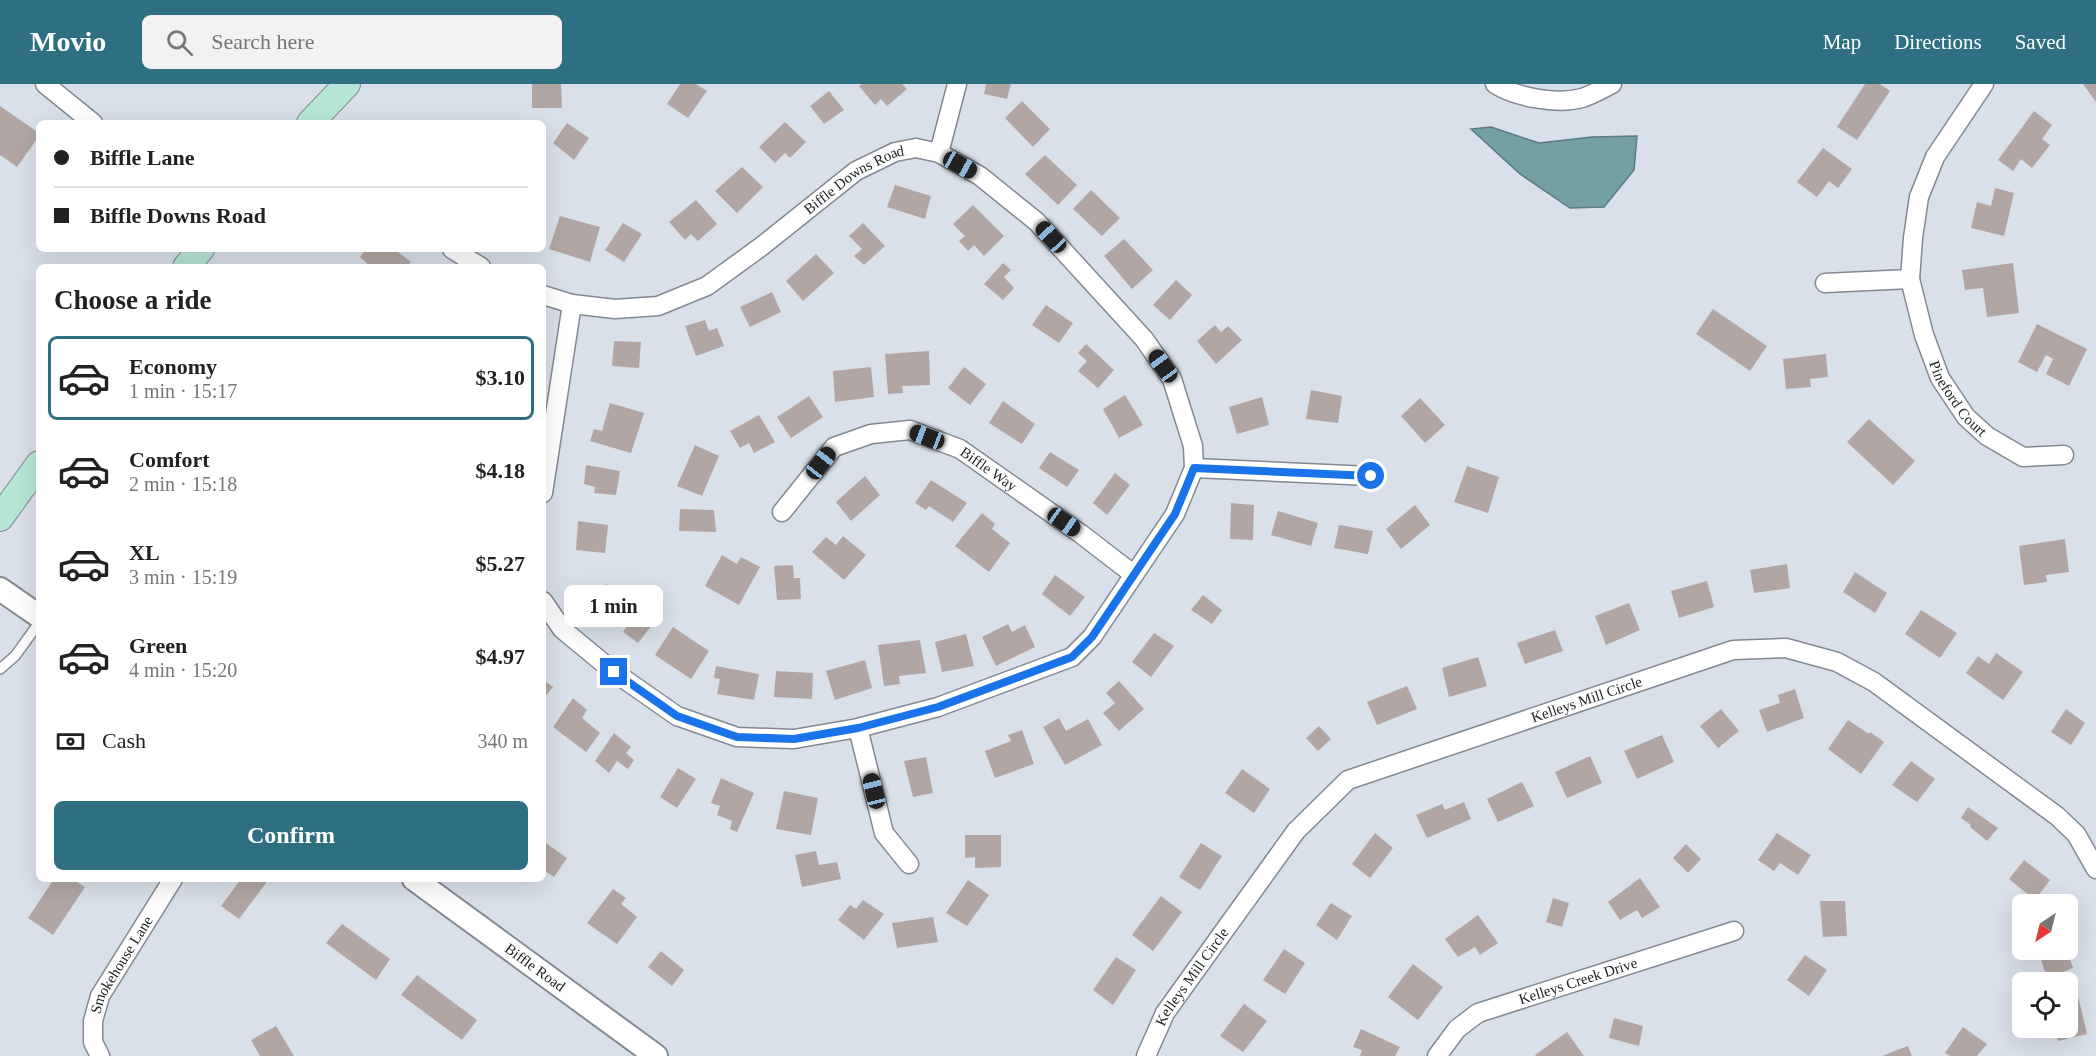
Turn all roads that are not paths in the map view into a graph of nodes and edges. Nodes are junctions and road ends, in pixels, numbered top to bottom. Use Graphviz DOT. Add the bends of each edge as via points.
graph roads {
  1 [pos="45,84"];
  2 [pos="347,84"];
  3 [pos="957,84"];
  4 [pos="1495,84"];
  5 [pos="1612,84"];
  6 [pos="1983,84"];
  7 [pos="89,120"];
  8 [pos="318,120"];
  9 [pos="939,153"];
  10 [pos="198,252"];
  11 [pos="457,252"];
  12 [pos="188,264"];
  13 [pos="476,264"];
  14 [pos="1910,279"];
  15 [pos="1825,283"];
  16 [pos="546,296"];
  17 [pos="572,304"];
  18 [pos="2064,455"];
  19 [pos="36,468"];
  20 [pos="1194,468"];
  21 [pos="546,473"];
  22 [pos="1371,476"];
  23 [pos="782,512"];
  24 [pos="0,518"];
  25 [pos="1133,574"];
  26 [pos="0,589"];
  27 [pos="546,605"];
  28 [pos="36,614"];
  29 [pos="36,627"];
  30 [pos="0,669"];
  31 [pos="858,728"];
  32 [pos="909,864"];
  33 [pos="2096,869"];
  34 [pos="171,882"];
  35 [pos="418,882"];
  36 [pos="1734,931"];
  37 [pos="100,1056"];
  38 [pos="656,1056"];
  39 [pos="1146,1056"];
  40 [pos="1437,1056"];
  1 -- 7 [label="street"];
  2 -- 8 [label="main road"];
  3 -- 9 [label="street"];
  4 -- 5 [label="street" via="1542,100 1581,99"];
  6 -- 14 [label="street, Pineford Court" via="1935,157 1919,197"];
  9 -- 17 [label="street, Biffle Downs Road" via="916,148 895,152 856,171 707,286 658,306 615,309"];
  9 -- 20 [label="street, Biffle Downs Road" via="980,176 1037,222 1144,339 1172,379 1193,446"];
  10 -- 12 [label="main road"];
  11 -- 13 [label="street"];
  14 -- 15 [label="street"];
  14 -- 18 [label="street, Pineford Court" via="1940,378 1966,417 1987,436 2023,457"];
  16 -- 17 [label="street, Biffle Downs Road"];
  17 -- 21 [label="street"];
  19 -- 24 [label="main road"];
  20 -- 22 [label="street"];
  20 -- 25 [label="street, Biffle Downs Road" via="1175,514"];
  23 -- 25 [label="street, Biffle Way" via="834,447 871,434 910,430 960,449"];
  25 -- 31 [label="street, Biffle Downs Road" via="1092,637 1072,657 938,707"];
  26 -- 28 [label="street"];
  27 -- 31 [label="street, Biffle Downs Road" via="579,643 677,716 737,737 794,739"];
  29 -- 30 [label="lane"];
  31 -- 32 [label="street" via="884,833"];
  33 -- 39 [label="street, Kelleys Mill Circle" via="2076,834 2057,816 1874,682 1837,662 1786,648 1733,650 1348,780 1296,831 1165,1013"];
  34 -- 37 [label="street, Smokehouse Lane" via="100,996 93,1021 93,1042"];
  35 -- 38 [label="street, Biffle Road"];
  36 -- 40 [label="street, Kelleys Creek Drive" via="1478,1013 1457,1029"];
}
